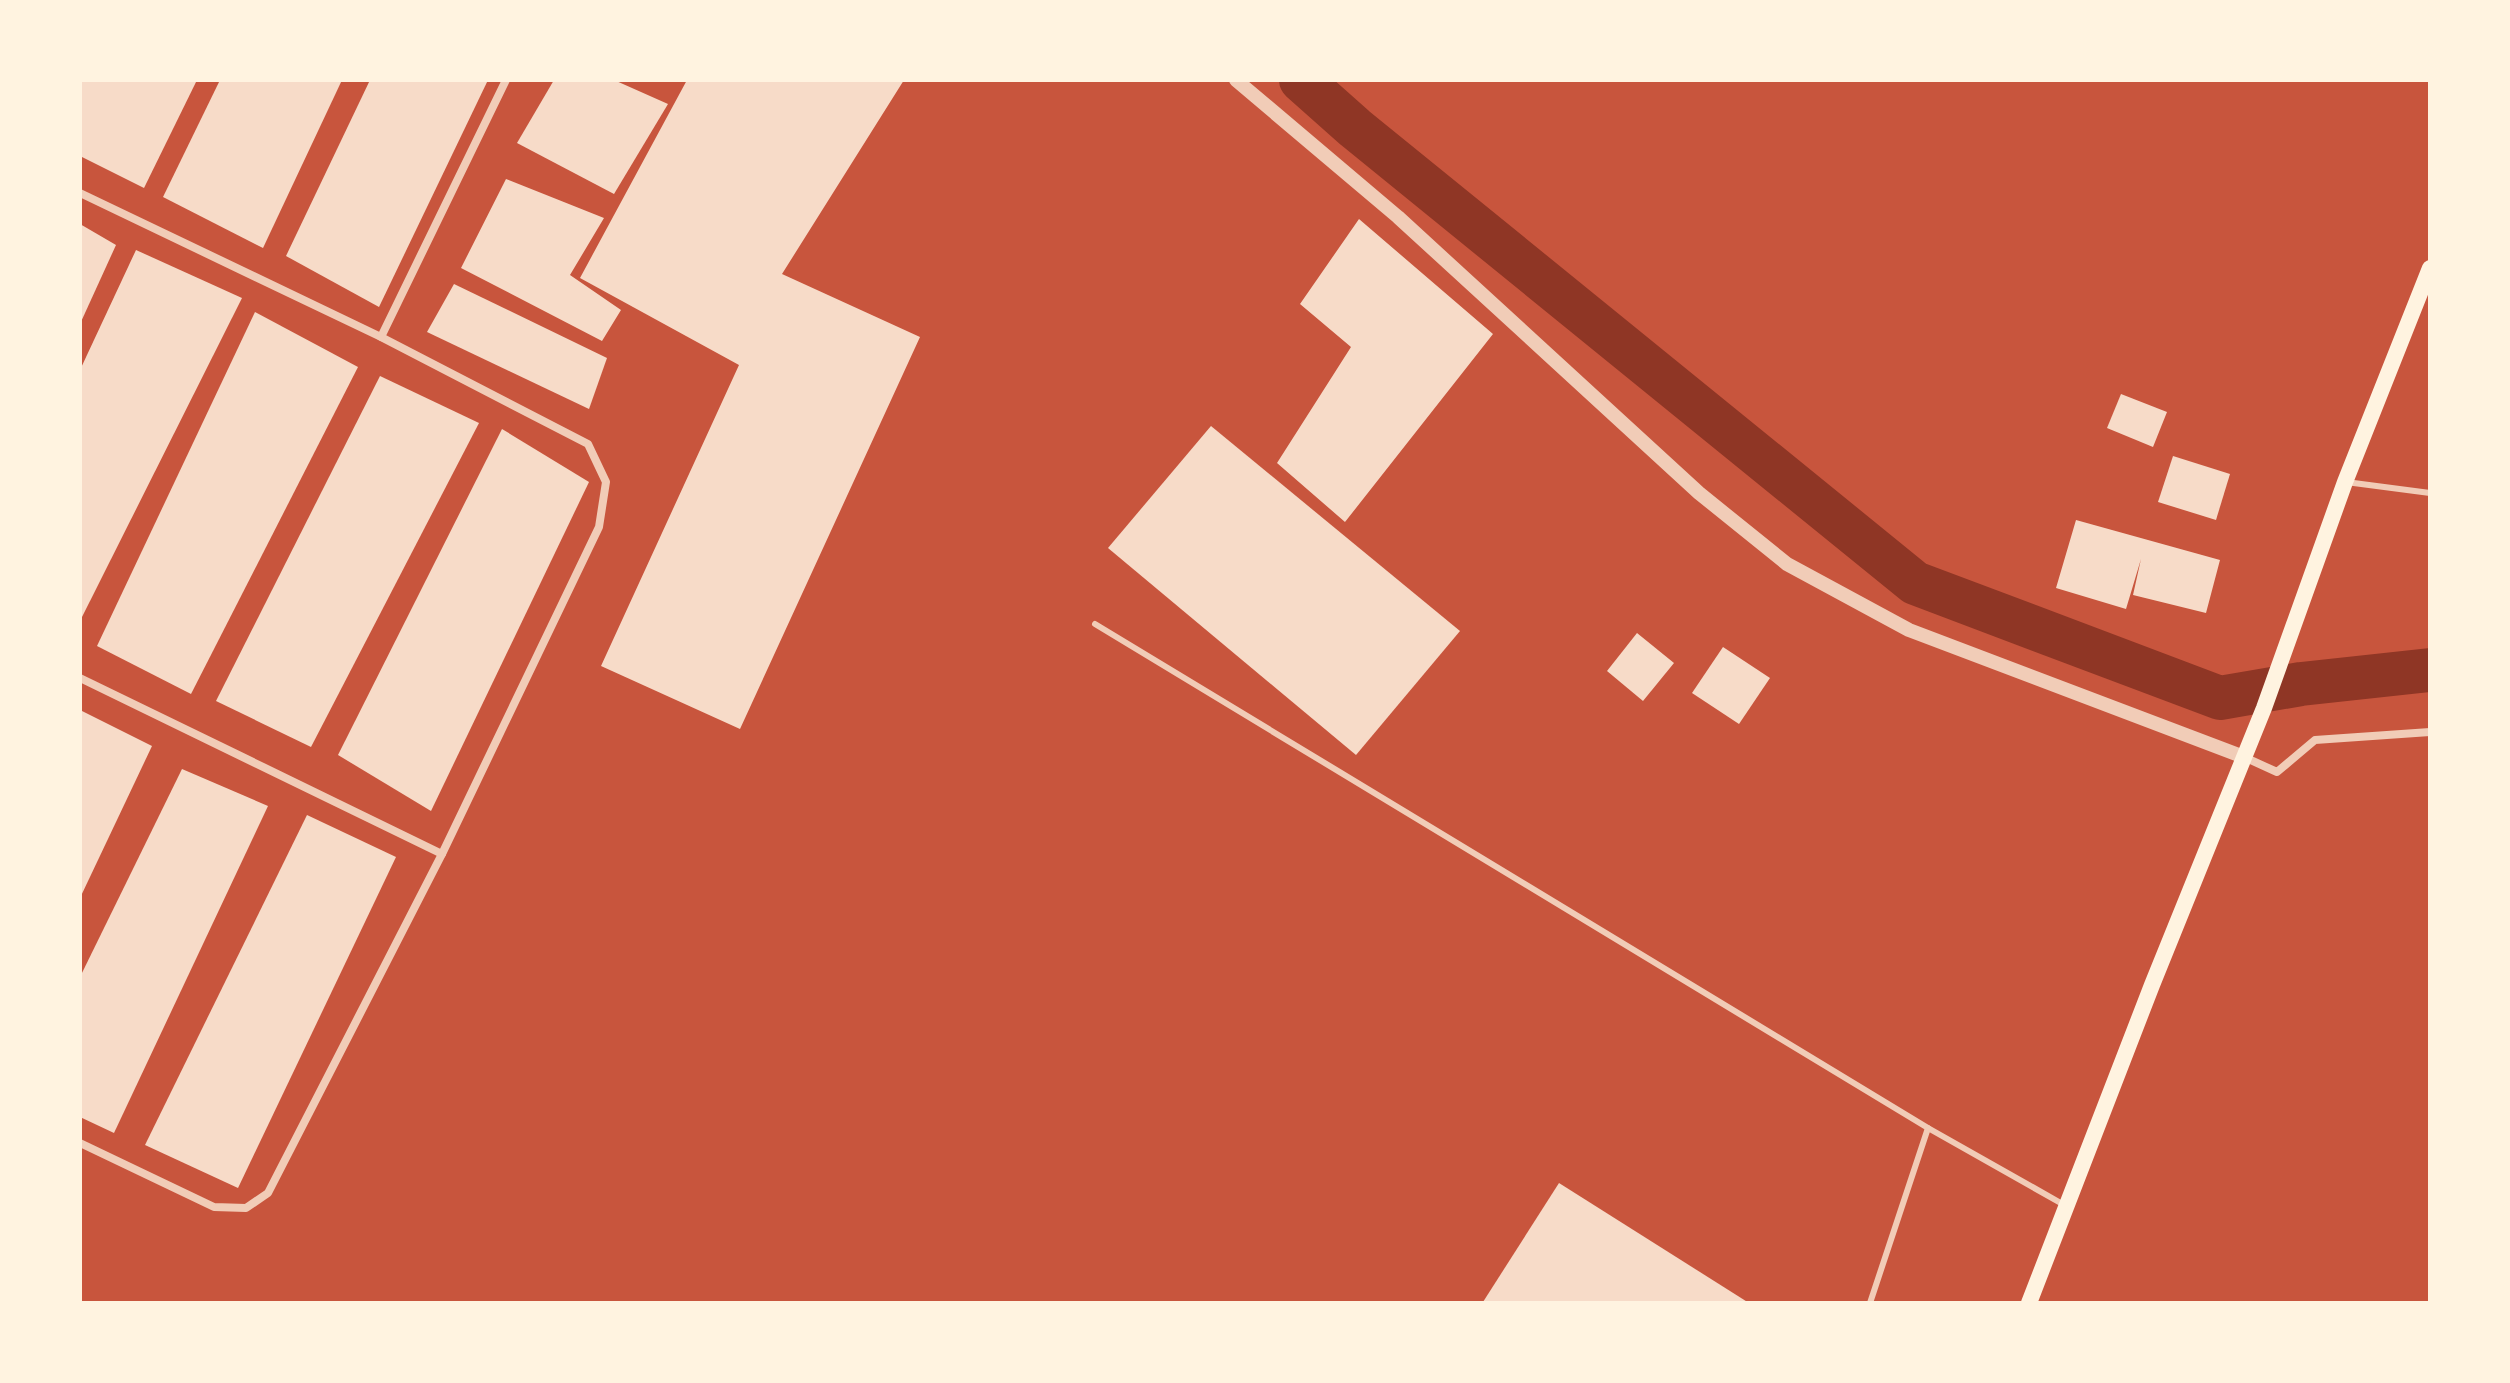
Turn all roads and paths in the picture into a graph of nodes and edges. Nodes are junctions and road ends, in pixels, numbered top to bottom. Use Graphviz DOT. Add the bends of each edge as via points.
graph roads {
  1 [pos="506,80"];
  2 [pos="1236,80"];
  3 [pos="80,193"];
  4 [pos="2430,268"];
  5 [pos="381,337"];
  6 [pos="2345,482"];
  7 [pos="2430,493"];
  8 [pos="1095,624"];
  9 [pos="80,678"];
  10 [pos="2430,732"];
  11 [pos="2244,757"];
  12 [pos="442,854"];
  13 [pos="1928,1128"];
  14 [pos="80,1143"];
  15 [pos="2066,1206"];
  16 [pos="1870,1303"];
  17 [pos="2029,1303"];
  1 -- 5 [label="street"];
  2 -- 11 [label="street" via="1398,217 1699,493 1787,564 1909,630"];
  3 -- 5 [label="street"];
  4 -- 6 [label="main road"];
  5 -- 12 [label="street" via="588,444 606,482 599,527"];
  6 -- 7 [label="lane"];
  6 -- 11 [label="main road"];
  8 -- 13 [label="lane"];
  9 -- 12 [label="street"];
  10 -- 11 [label="street" via="2315,740 2277,772"];
  11 -- 15 [label="main road"];
  12 -- 14 [label="street" via="268,1193 246,1208 214,1207"];
  13 -- 15 [label="lane"];
  13 -- 16 [label="lane"];
  15 -- 17 [label="main road"];
}
